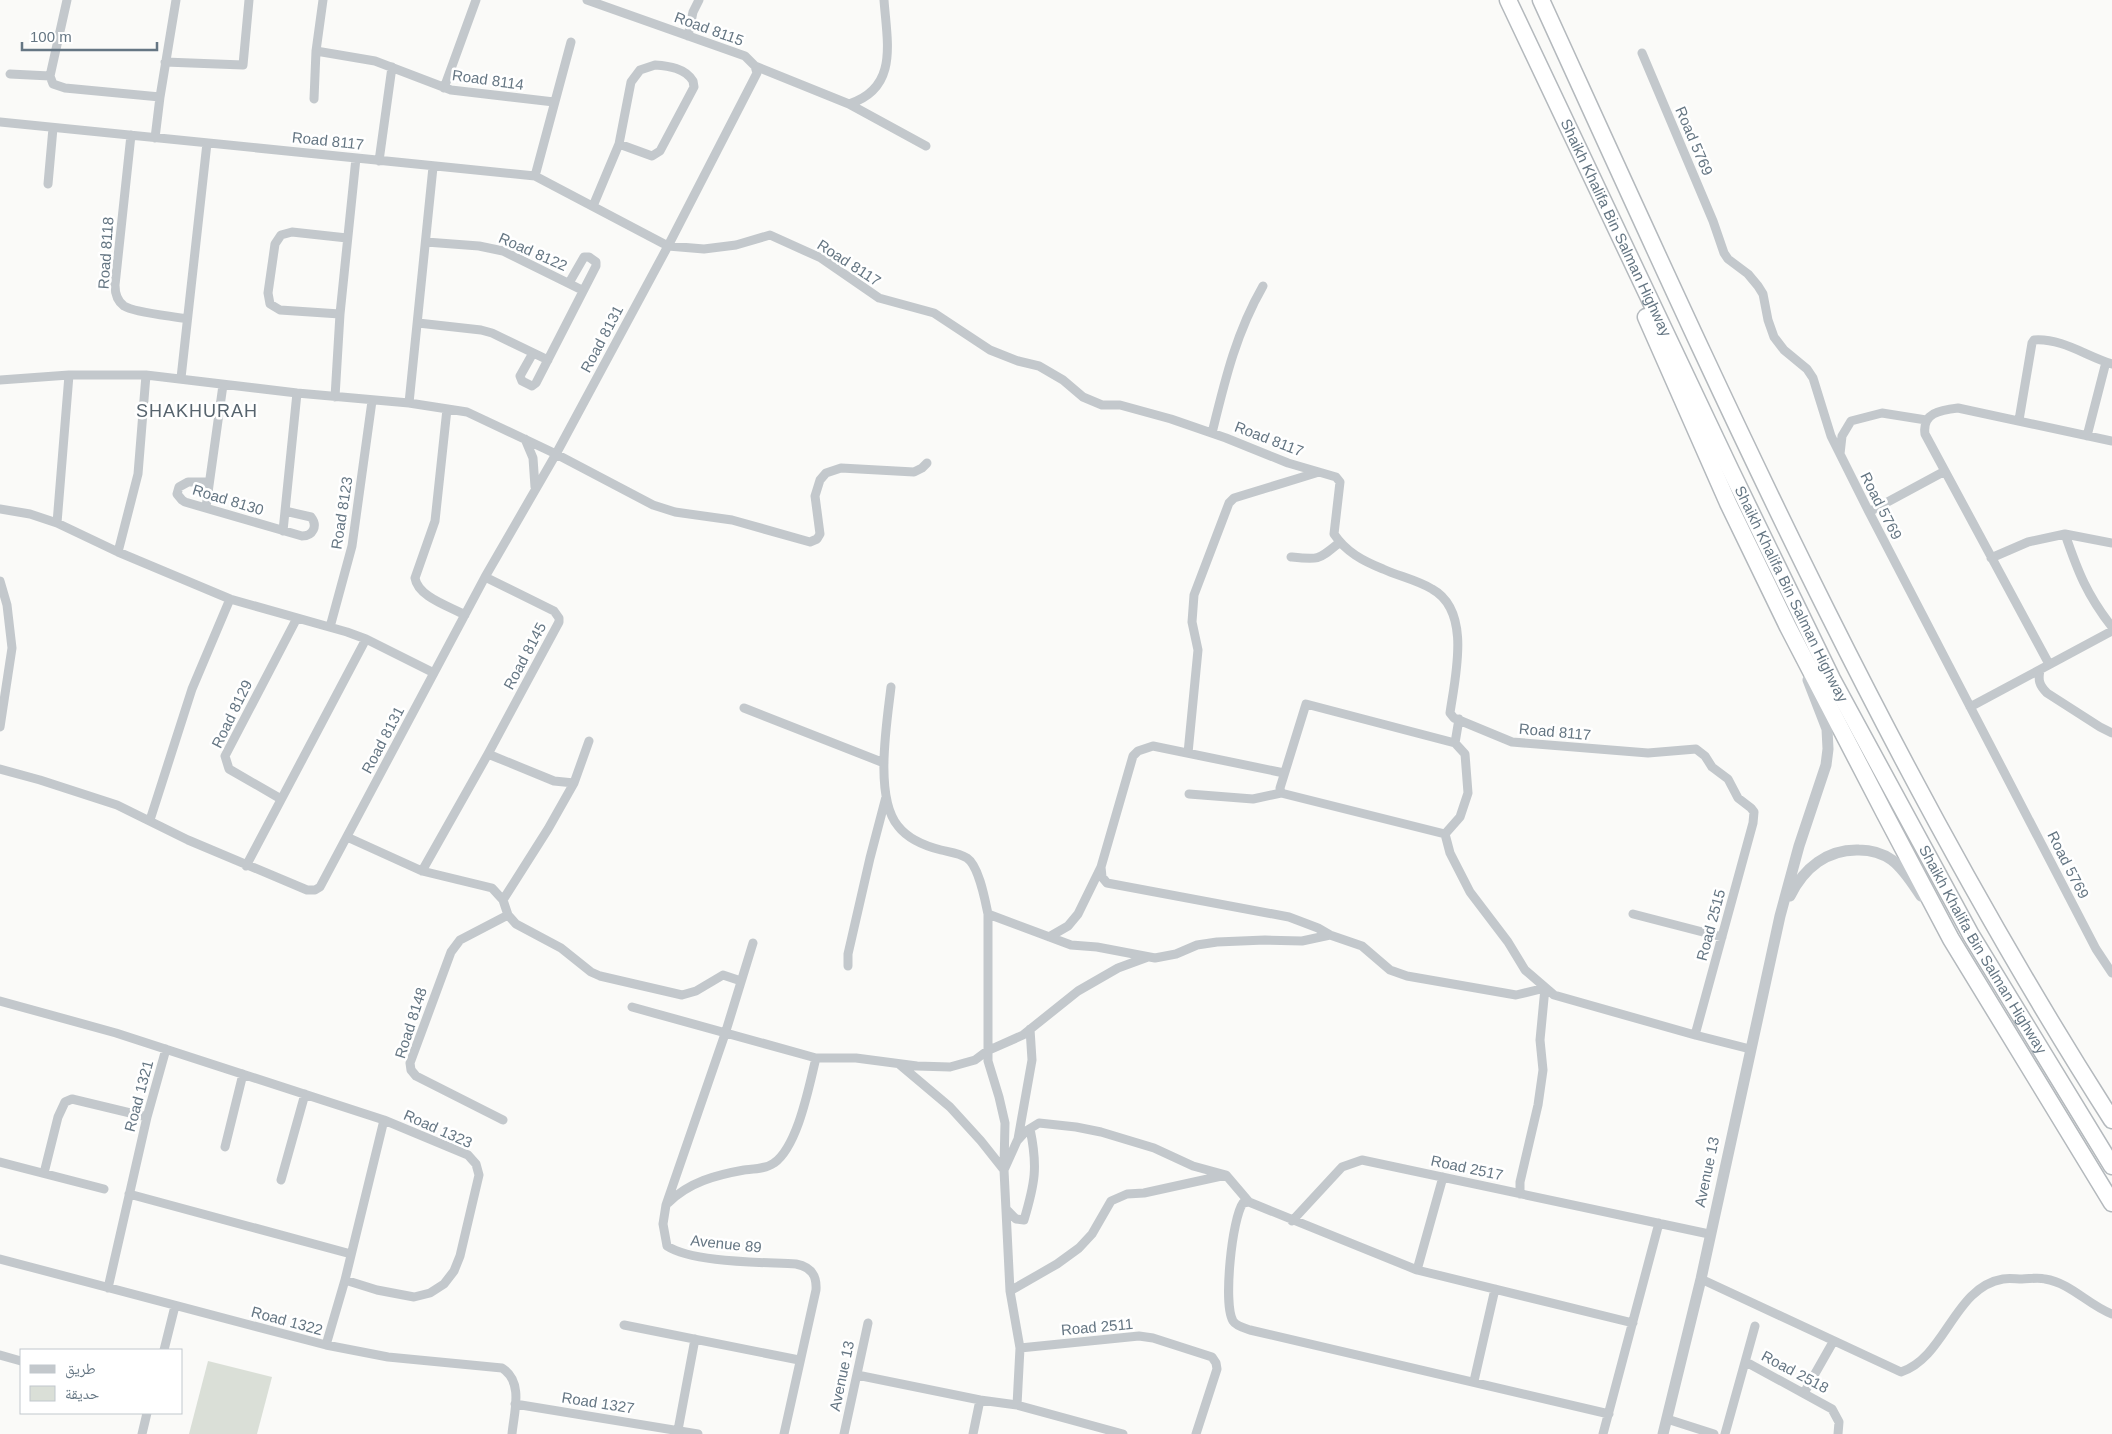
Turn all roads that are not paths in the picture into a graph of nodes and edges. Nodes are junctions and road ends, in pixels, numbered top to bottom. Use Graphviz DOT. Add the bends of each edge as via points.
graph roads {
  1 [pos="67,0"];
  2 [pos="176,0"];
  3 [pos="249,0"];
  4 [pos="323,0"];
  5 [pos="476,0"];
  6 [pos="699,0"];
  7 [pos="884,0"];
  8 [pos="1508,0"];
  9 [pos="1540,0"];
  10 [pos="594,1"];
  11 [pos="688,36"];
  12 [pos="571,42"];
  13 [pos="316,51"];
  14 [pos="1642,53"];
  15 [pos="165,62"];
  16 [pos="392,67"];
  17 [pos="756,69"];
  18 [pos="10,74"];
  19 [pos="50,76"];
  20 [pos="444,88"];
  21 [pos="160,97"];
  22 [pos="314,99"];
  23 [pos="554,102"];
  24 [pos="849,104"];
  25 [pos="0,122"];
  26 [pos="53,128"];
  27 [pos="130,135"];
  28 [pos="155,138"];
  29 [pos="207,142"];
  30 [pos="618,144"];
  31 [pos="926,146"];
  32 [pos="356,158"];
  33 [pos="379,161"];
  34 [pos="433,167"];
  35 [pos="534,176"];
  36 [pos="48,184"];
  37 [pos="1596,187"];
  38 [pos="593,206"];
  39 [pos="347,238"];
  40 [pos="426,242"];
  41 [pos="668,246"];
  42 [pos="569,284"];
  43 [pos="1263,286"];
  44 [pos="582,290"];
  45 [pos="340,314"];
  46 [pos="187,319"];
  47 [pos="418,323"];
  48 [pos="533,353"];
  49 [pos="548,360"];
  50 [pos="2109,363"];
  51 [pos="69,375"];
  52 [pos="146,375"];
  53 [pos="181,378"];
  54 [pos="0,380"];
  55 [pos="223,384"];
  56 [pos="297,394"];
  57 [pos="335,397"];
  58 [pos="372,401"];
  59 [pos="409,403"];
  60 [pos="447,409"];
  61 [pos="1926,420"];
  62 [pos="2019,420"];
  63 [pos="1212,433"];
  64 [pos="2086,436"];
  65 [pos="525,439"];
  66 [pos="2112,441"];
  67 [pos="556,454"];
  68 [pos="1840,455"];
  69 [pos="927,463"];
  70 [pos="1946,471"];
  71 [pos="1320,472"];
  72 [pos="209,482"];
  73 [pos="535,490"];
  74 [pos="206,507"];
  75 [pos="0,509"];
  76 [pos="285,511"];
  77 [pos="1869,512"];
  78 [pos="57,523"];
  79 [pos="283,531"];
  80 [pos="2065,534"];
  81 [pos="1340,542"];
  82 [pos="2112,543"];
  83 [pos="118,552"];
  84 [pos="1291,557"];
  85 [pos="1992,558"];
  86 [pos="485,577"];
  87 [pos="0,581"];
  88 [pos="230,599"];
  89 [pos="465,615"];
  90 [pos="297,618"];
  91 [pos="1788,626"];
  92 [pos="330,627"];
  93 [pos="2112,629"];
  94 [pos="366,639"];
  95 [pos="2049,664"];
  96 [pos="2040,670"];
  97 [pos="434,674"];
  98 [pos="891,687"];
  99 [pos="1970,707"];
  100 [pos="744,708"];
  101 [pos="1459,719"];
  102 [pos="0,727"];
  103 [pos="2112,732"];
  104 [pos="589,741"];
  105 [pos="1456,743"];
  106 [pos="1188,753"];
  107 [pos="488,754"];
  108 [pos="884,763"];
  109 [pos="0,769"];
  110 [pos="1284,773"];
  111 [pos="574,783"];
  112 [pos="1281,793"];
  113 [pos="1189,794"];
  114 [pos="886,795"];
  115 [pos="281,799"];
  116 [pos="150,820"];
  117 [pos="1753,822"];
  118 [pos="1445,834"];
  119 [pos="347,837"];
  120 [pos="246,866"];
  121 [pos="1101,868"];
  122 [pos="422,872"];
  123 [pos="503,900"];
  124 [pos="988,914"];
  125 [pos="1633,914"];
  126 [pos="508,915"];
  127 [pos="1780,916"];
  128 [pos="1330,935"];
  129 [pos="1049,937"];
  130 [pos="1722,938"];
  131 [pos="1951,939"];
  132 [pos="753,944"];
  133 [pos="1148,956"];
  134 [pos="848,966"];
  135 [pos="2112,974"];
  136 [pos="741,982"];
  137 [pos="1545,988"];
  138 [pos="0,1001"];
  139 [pos="632,1007"];
  140 [pos="1030,1029"];
  141 [pos="725,1034"];
  142 [pos="1695,1035"];
  143 [pos="166,1049"];
  144 [pos="1750,1049"];
  145 [pos="987,1051"];
  146 [pos="816,1058"];
  147 [pos="899,1064"];
  148 [pos="243,1074"];
  149 [pos="305,1094"];
  150 [pos="147,1117"];
  151 [pos="384,1120"];
  152 [pos="502,1120"];
  153 [pos="2112,1120"];
  154 [pos="1030,1128"];
  155 [pos="1017,1141"];
  156 [pos="225,1147"];
  157 [pos="0,1162"];
  158 [pos="2112,1166"];
  159 [pos="1004,1170"];
  160 [pos="44,1173"];
  161 [pos="1226,1175"];
  162 [pos="1443,1177"];
  163 [pos="281,1180"];
  164 [pos="104,1189"];
  165 [pos="129,1194"];
  166 [pos="1520,1194"];
  167 [pos="1249,1202"];
  168 [pos="2112,1203"];
  169 [pos="666,1204"];
  170 [pos="1006,1209"];
  171 [pos="1292,1221"];
  172 [pos="1659,1223"];
  173 [pos="1709,1234"];
  174 [pos="351,1254"];
  175 [pos="0,1259"];
  176 [pos="1417,1270"];
  177 [pos="1701,1279"];
  178 [pos="345,1280"];
  179 [pos="108,1288"];
  180 [pos="1495,1289"];
  181 [pos="1010,1290"];
  182 [pos="175,1306"];
  183 [pos="2112,1314"];
  184 [pos="1633,1323"];
  185 [pos="868,1324"];
  186 [pos="624,1325"];
  187 [pos="1755,1326"];
  188 [pos="695,1339"];
  189 [pos="1833,1342"];
  190 [pos="326,1345"];
  191 [pos="1020,1348"];
  192 [pos="164,1349"];
  193 [pos="0,1355"];
  194 [pos="799,1360"];
  195 [pos="20,1361"];
  196 [pos="1746,1362"];
  197 [pos="857,1375"];
  198 [pos="1474,1381"];
  199 [pos="1804,1393"];
  200 [pos="980,1400"];
  201 [pos="515,1404"];
  202 [pos="1017,1405"];
  203 [pos="147,1414"];
  204 [pos="1609,1414"];
  205 [pos="1667,1419"];
  206 [pos="1088,1424"];
  207 [pos="678,1430"];
  208 [pos="142,1434"];
  209 [pos="512,1434"];
  210 [pos="698,1434"];
  211 [pos="784,1434"];
  212 [pos="844,1434"];
  213 [pos="973,1434"];
  214 [pos="1084,1434"];
  215 [pos="1123,1434"];
  216 [pos="1196,1434"];
  217 [pos="1603,1434"];
  218 [pos="1663,1434"];
  219 [pos="1714,1434"];
  220 [pos="1725,1434"];
  221 [pos="1838,1434"];
  1 -- 19 [label="street"];
  2 -- 15 [label="street"];
  3 -- 15 [label="street" via="243,65"];
  4 -- 13 [label="street"];
  5 -- 20 [label="street"];
  6 -- 11 [label="street"];
  7 -- 24 [label="street" via="886,68 872,92"];
  8 -- 37 [label="highway, Shaikh Khalifa Bin Salman Highway"];
  9 -- 153 [label="highway, Shaikh Khalifa Bin Salman Highway" via="1748,452 1852,660 1993,923"];
  10 -- 11 [label="street, Road 8115"];
  11 -- 17 [label="street, Road 8115" via="745,56"];
  12 -- 23 [label="street"];
  13 -- 16 [label="street, Road 8114"];
  13 -- 22 [label="street"];
  14 -- 68 [label="street, Road 5769" via="1724,253 1758,286 1774,336 1813,378"];
  15 -- 21 [label="street"];
  16 -- 20 [label="street, Road 8114"];
  16 -- 33 [label="street"];
  17 -- 24 [label="street, Road 8115"];
  17 -- 41 [label="street, Road 8131"];
  18 -- 19 [label="street"];
  19 -- 21 [label="street" via="53,84 65,88"];
  20 -- 23 [label="street, Road 8114"];
  21 -- 28 [label="street"];
  23 -- 35 [label="street"];
  24 -- 31 [label="street, Road 8115"];
  25 -- 26 [label="street, Road 8117"];
  26 -- 27 [label="street, Road 8117"];
  26 -- 36 [label="street"];
  27 -- 28 [label="street, Road 8117"];
  27 -- 46 [label="street, Road 8118" via="115,284 117,296 130,308"];
  28 -- 29 [label="street, Road 8117"];
  29 -- 32 [label="street, Road 8117"];
  29 -- 46 [label="street"];
  30 -- 30 [label="street" via="649,156 658,153 694,87 690,76 665,66 647,66 640,70 631,82"];
  30 -- 38 [label="street"];
  32 -- 33 [label="street, Road 8117"];
  32 -- 39 [label="street"];
  33 -- 34 [label="street, Road 8117"];
  34 -- 35 [label="street, Road 8117"];
  34 -- 40 [label="street"];
  35 -- 38 [label="street, Road 8117"];
  37 -- 91 [label="highway" via="1654,336 1728,503"];
  37 -- 158 [label="highway, Shaikh Khalifa Bin Salman Highway" via="1832,679 1971,935"];
  38 -- 41 [label="street, Road 8117"];
  39 -- 45 [label="street"];
  39 -- 45 [label="street" via="292,232 282,235 275,244 268,293 270,304 280,310"];
  40 -- 42 [label="street, Road 8122" via="503,251"];
  40 -- 47 [label="street"];
  41 -- 63 [label="street, Road 8117" via="704,249 736,245 770,235 821,258 879,298 934,313 990,350 1039,366 1063,380 1083,398 1102,405 1145,411"];
  41 -- 67 [label="street, Road 8131"];
  42 -- 44 [label="street, Road 8122"];
  42 -- 44 [label="street, Road 8122" via="583,258 589,257 596,266"];
  43 -- 63 [label="street" via="1235,344"];
  44 -- 49 [label="street, Road 8122"];
  45 -- 57 [label="street"];
  46 -- 53 [label="street"];
  47 -- 48 [label="street" via="481,330"];
  47 -- 59 [label="street"];
  48 -- 49 [label="street"];
  48 -- 49 [label="street, Road 8122" via="520,376 530,385 536,385"];
  50 -- 62 [label="street" via="2064,344 2034,340"];
  50 -- 64 [label="street"];
  51 -- 52 [label="street"];
  51 -- 54 [label="street"];
  51 -- 78 [label="street"];
  52 -- 53 [label="street"];
  52 -- 83 [label="street" via="138,474"];
  53 -- 55 [label="street"];
  55 -- 56 [label="street"];
  55 -- 72 [label="street"];
  56 -- 57 [label="street"];
  56 -- 76 [label="street, Road 8130"];
  57 -- 58 [label="street"];
  58 -- 59 [label="street"];
  58 -- 92 [label="street, Road 8123" via="352,546"];
  59 -- 60 [label="street"];
  60 -- 65 [label="street" via="467,412"];
  60 -- 89 [label="street" via="436,516 415,578 422,592"];
  61 -- 62 [label="street" via="1931,414 1958,408"];
  61 -- 68 [label="street" via="1882,413 1850,422 1842,436"];
  61 -- 70 [label="street" via="1925,434"];
  62 -- 64 [label="street"];
  63 -- 71 [label="street, Road 8117"];
  64 -- 66 [label="street"];
  65 -- 67 [label="street"];
  65 -- 73 [label="street" via="534,458"];
  67 -- 69 [label="street" via="654,505 675,512 732,520 810,542 820,534 815,496 826,473 841,468 914,472"];
  67 -- 73 [label="street, Road 8131"];
  68 -- 77 [label="street, Road 5769"];
  70 -- 77 [label="street"];
  70 -- 85 [label="street"];
  71 -- 81 [label="street, Road 8117" via="1336,477 1340,482 1334,534"];
  71 -- 106 [label="street" via="1234,498 1229,503 1194,595 1192,622 1198,650"];
  72 -- 74 [label="street"];
  72 -- 74 [label="street, Road 8130" via="184,483 177,490 182,500"];
  73 -- 86 [label="street, Road 8131"];
  74 -- 79 [label="street, Road 8130"];
  75 -- 78 [label="street"];
  76 -- 79 [label="street, Road 8130"];
  76 -- 79 [label="street, Road 8130" via="307,515 315,526 306,536"];
  77 -- 99 [label="street, Road 5769"];
  78 -- 83 [label="street"];
  80 -- 82 [label="street"];
  80 -- 85 [label="street" via="2028,542"];
  80 -- 93 [label="street" via="2079,575"];
  81 -- 84 [label="street" via="1321,558"];
  81 -- 101 [label="street" via="1361,560 1432,588 1446,599 1459,652 1450,713"];
  83 -- 88 [label="street"];
  85 -- 95 [label="street"];
  86 -- 89 [label="street, Road 8131"];
  86 -- 107 [label="street, Road 8145" via="554,610 559,618"];
  87 -- 102 [label="street" via="7,605 12,648"];
  88 -- 90 [label="street"];
  88 -- 116 [label="street" via="192,689"];
  89 -- 97 [label="street, Road 8131"];
  90 -- 92 [label="street"];
  90 -- 115 [label="street, Road 8129" via="225,756 228,769"];
  91 -- 127 [label="street, Avenue 13" via="1827,729 1828,749"];
  91 -- 131 [label="highway"];
  92 -- 94 [label="street"];
  93 -- 95 [label="street"];
  94 -- 97 [label="street"];
  94 -- 115 [label="street"];
  95 -- 96 [label="street"];
  96 -- 99 [label="street"];
  96 -- 103 [label="street" via="2040,686 2047,693"];
  97 -- 119 [label="street, Road 8131"];
  98 -- 108 [label="street"];
  99 -- 135 [label="street, Road 5769"];
  100 -- 108 [label="street"];
  101 -- 105 [label="street"];
  101 -- 117 [label="street, Road 8117" via="1512,742 1648,753 1696,749 1728,779 1738,798 1751,808"];
  104 -- 111 [label="street"];
  105 -- 110 [label="street" via="1306,704"];
  105 -- 118 [label="street" via="1465,754 1468,793 1460,817"];
  106 -- 110 [label="street"];
  106 -- 121 [label="street" via="1153,746 1133,756"];
  107 -- 111 [label="street" via="554,780"];
  107 -- 122 [label="street, Road 8145"];
  108 -- 114 [label="street"];
  109 -- 116 [label="street" via="117,805"];
  110 -- 112 [label="street"];
  111 -- 123 [label="street"];
  112 -- 113 [label="street" via="1253,799"];
  112 -- 118 [label="street"];
  114 -- 124 [label="street" via="897,826 906,834 922,844 967,858 973,865"];
  114 -- 134 [label="street" via="848,954"];
  115 -- 120 [label="street"];
  116 -- 120 [label="street"];
  117 -- 130 [label="street, Road 2515"];
  118 -- 137 [label="street" via="1450,853 1470,892 1525,970"];
  119 -- 120 [label="street, Road 8131" via="320,887 311,890"];
  119 -- 122 [label="street"];
  121 -- 128 [label="street" via="1107,883 1289,917"];
  121 -- 129 [label="street" via="1078,914 1068,926"];
  122 -- 123 [label="street" via="486,886"];
  123 -- 126 [label="street"];
  124 -- 129 [label="street"];
  124 -- 145 [label="street"];
  125 -- 130 [label="street"];
  126 -- 136 [label="street" via="516,924 561,948 600,976 682,995 696,991 723,975"];
  126 -- 152 [label="street, Road 8148" via="460,940 451,952 410,1063 416,1076"];
  127 -- 131 [label="street, Avenue 13" via="1801,878 1824,857 1845,849 1872,850 1892,860 1908,878"];
  127 -- 144 [label="street, Avenue 13"];
  128 -- 133 [label="street" via="1302,941 1217,942 1197,945 1176,954"];
  128 -- 137 [label="street" via="1362,946 1390,970 1407,976 1516,995"];
  129 -- 133 [label="street" via="1071,945"];
  130 -- 142 [label="street, Road 2515"];
  131 -- 168 [label="highway"];
  132 -- 136 [label="street, Avenue 89"];
  133 -- 140 [label="street" via="1118,968 1078,991"];
  136 -- 141 [label="street, Avenue 89"];
  137 -- 142 [label="street" via="1554,995"];
  137 -- 166 [label="street" via="1540,1040 1542,1079"];
  138 -- 143 [label="street, Road 1321"];
  139 -- 141 [label="street"];
  140 -- 145 [label="street"];
  140 -- 155 [label="street" via="1032,1060"];
  141 -- 146 [label="street"];
  141 -- 169 [label="street, Avenue 89"];
  142 -- 144 [label="street"];
  143 -- 148 [label="street, Road 1323"];
  143 -- 150 [label="street, Road 1321"];
  144 -- 173 [label="street, Avenue 13"];
  145 -- 147 [label="street" via="975,1060 950,1067"];
  145 -- 159 [label="street" via="1005,1123"];
  146 -- 147 [label="street" via="856,1058"];
  146 -- 169 [label="street" via="800,1120 774,1164 720,1174 680,1191"];
  147 -- 159 [label="street" via="950,1107"];
  148 -- 149 [label="street, Road 1323"];
  148 -- 156 [label="street"];
  149 -- 151 [label="street, Road 1323"];
  149 -- 163 [label="street"];
  150 -- 160 [label="street" via="72,1099 65,1102"];
  150 -- 165 [label="street, Road 1321"];
  151 -- 174 [label="street"];
  151 -- 178 [label="street, Road 1323" via="468,1155 476,1164 477,1187 460,1256 444,1284 430,1293 414,1297"];
  154 -- 155 [label="street"];
  154 -- 161 [label="street" via="1038,1123 1101,1132"];
  154 -- 170 [label="street" via="1036,1165 1024,1220 1016,1220"];
  155 -- 159 [label="street"];
  157 -- 160 [label="street"];
  159 -- 170 [label="street"];
  160 -- 164 [label="street"];
  161 -- 167 [label="street"];
  161 -- 181 [label="street" via="1127,1194 1111,1202 1092,1234 1079,1248"];
  162 -- 166 [label="street, Road 2517"];
  162 -- 171 [label="street, Road 2517" via="1372,1161 1351,1162 1342,1167"];
  162 -- 176 [label="street"];
  165 -- 174 [label="street"];
  165 -- 179 [label="street, Road 1321"];
  166 -- 172 [label="street, Road 2517"];
  167 -- 171 [label="street"];
  167 -- 198 [label="street" via="1243,1203 1236,1218 1228,1278 1231,1315 1237,1325"];
  169 -- 194 [label="street, Avenue 89" via="664,1237 667,1246 676,1252 796,1264 813,1272 816,1281"];
  170 -- 181 [label="street"];
  171 -- 176 [label="street"];
  172 -- 173 [label="street, Road 2517"];
  172 -- 184 [label="street"];
  173 -- 177 [label="street, Avenue 13"];
  174 -- 178 [label="street"];
  175 -- 179 [label="street, Road 1322"];
  176 -- 180 [label="street"];
  177 -- 189 [label="street"];
  177 -- 205 [label="street, Avenue 13"];
  178 -- 190 [label="street"];
  179 -- 182 [label="street, Road 1322"];
  180 -- 184 [label="street"];
  180 -- 198 [label="street"];
  181 -- 191 [label="street"];
  182 -- 190 [label="street, Road 1322"];
  182 -- 192 [label="street"];
  183 -- 189 [label="street" via="2092,1305 2060,1283 2044,1278 2002,1279 1983,1286 1972,1295 1924,1359 1913,1368 1901,1372"];
  184 -- 204 [label="street"];
  185 -- 197 [label="street, Avenue 13"];
  186 -- 188 [label="street"];
  187 -- 196 [label="street"];
  188 -- 194 [label="street"];
  188 -- 207 [label="street"];
  189 -- 199 [label="street"];
  190 -- 201 [label="street, Road 1322" via="388,1357 502,1368 514,1380"];
  191 -- 202 [label="street"];
  191 -- 216 [label="street, Road 2511" via="1139,1336 1212,1357 1218,1369"];
  193 -- 195 [label="street"];
  194 -- 211 [label="street"];
  196 -- 199 [label="street, Road 2518"];
  196 -- 220 [label="street"];
  197 -- 200 [label="street"];
  197 -- 212 [label="street, Avenue 13"];
  198 -- 204 [label="street"];
  199 -- 221 [label="street, Road 2518" via="1832,1409 1839,1422"];
  200 -- 202 [label="street"];
  200 -- 213 [label="street"];
  201 -- 207 [label="street, Road 1327"];
  201 -- 209 [label="street, Road 1322"];
  202 -- 206 [label="street"];
  203 -- 208 [label="street"];
  204 -- 217 [label="street"];
  205 -- 218 [label="street, Avenue 13"];
  205 -- 219 [label="street"];
  206 -- 214 [label="street"];
  206 -- 215 [label="street"];
  207 -- 210 [label="street, Road 1327"];
}
